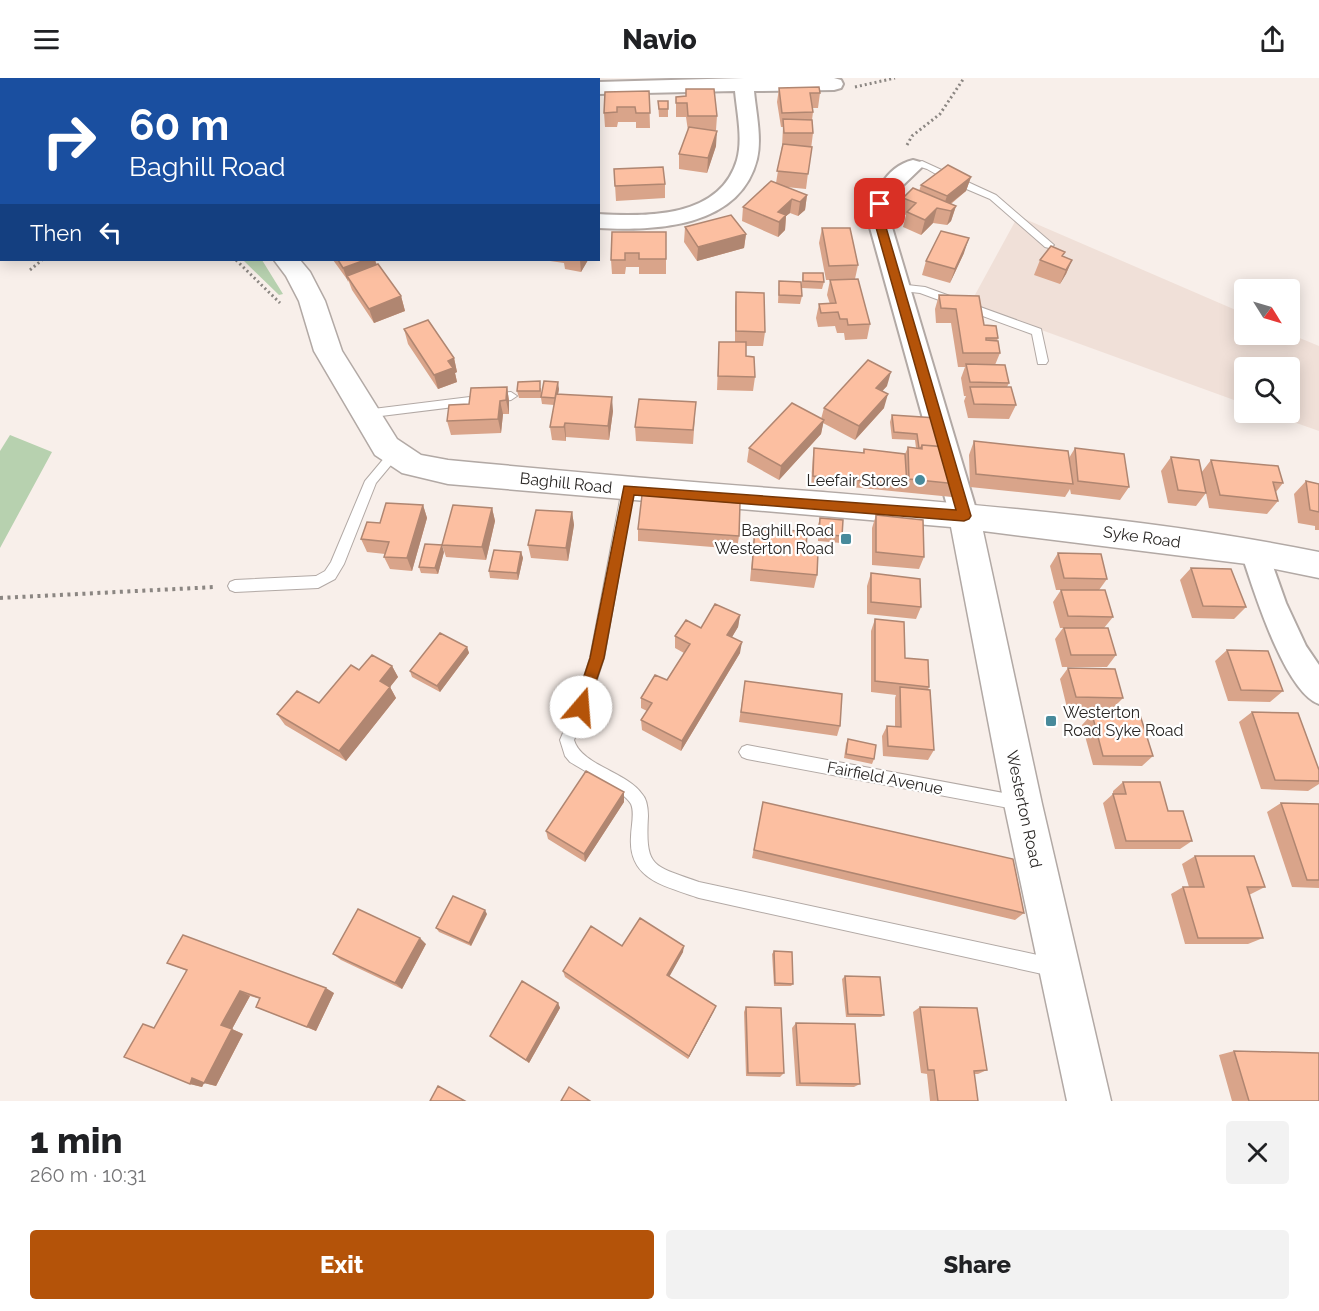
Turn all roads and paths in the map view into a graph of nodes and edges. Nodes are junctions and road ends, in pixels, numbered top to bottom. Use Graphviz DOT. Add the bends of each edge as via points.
graph roads {
  1 [pos="895,78"];
  2 [pos="964,78"];
  3 [pos="744,84"];
  4 [pos="834,84"];
  5 [pos="600,88"];
  6 [pos="913,166"];
  7 [pos="600,221"];
  8 [pos="1049,245"];
  9 [pos="41,261"];
  10 [pos="287,261"];
  11 [pos="30,270"];
  12 [pos="898,288"];
  13 [pos="1042,361"];
  14 [pos="511,396"];
  15 [pos="365,414"];
  16 [pos="395,453"];
  17 [pos="628,489"];
  18 [pos="964,516"];
  19 [pos="1255,552"];
  20 [pos="1319,565"];
  21 [pos="235,586"];
  22 [pos="0,598"];
  23 [pos="1319,690"];
  24 [pos="747,752"];
  25 [pos="1023,804"];
  26 [pos="1059,969"];
  27 [pos="1089,1101"];
  1 -- 4 [label="path" via="856,87"];
  2 -- 6 [label="path" via="940,114 912,136 903,152"];
  3 -- 4 [label="street"];
  3 -- 5 [label="street"];
  3 -- 7 [label="street" via="747,157 741,178 726,195 703,209 671,220"];
  6 -- 8 [label="lane" via="930,167 993,197"];
  6 -- 12 [label="street" via="900,173 880,204 880,224"];
  9 -- 11 [label="path"];
  10 -- 15 [label="street, Baghill Road" via="312,301 328,351"];
  12 -- 13 [label="lane" via="921,290 1037,332"];
  12 -- 18 [label="street"];
  14 -- 15 [label="lane"];
  15 -- 16 [label="street, Baghill Road" via="386,447"];
  16 -- 17 [label="street, Baghill Road" via="413,465 448,472"];
  16 -- 21 [label="lane" via="371,481 330,574 318,582"];
  17 -- 18 [label="street, Baghill Road"];
  17 -- 26 [label="lane" via="597,658 567,740 575,757 637,799 641,859 655,874 699,890"];
  18 -- 19 [label="street, Syke Road"];
  18 -- 25 [label="street, Westerton Road"];
  19 -- 20 [label="street, Syke Road"];
  19 -- 23 [label="street" via="1295,655"];
  21 -- 22 [label="path"];
  24 -- 25 [label="lane, Fairfield Avenue"];
  25 -- 26 [label="street, Westerton Road"];
  26 -- 27 [label="street, Westerton Road"];
}
